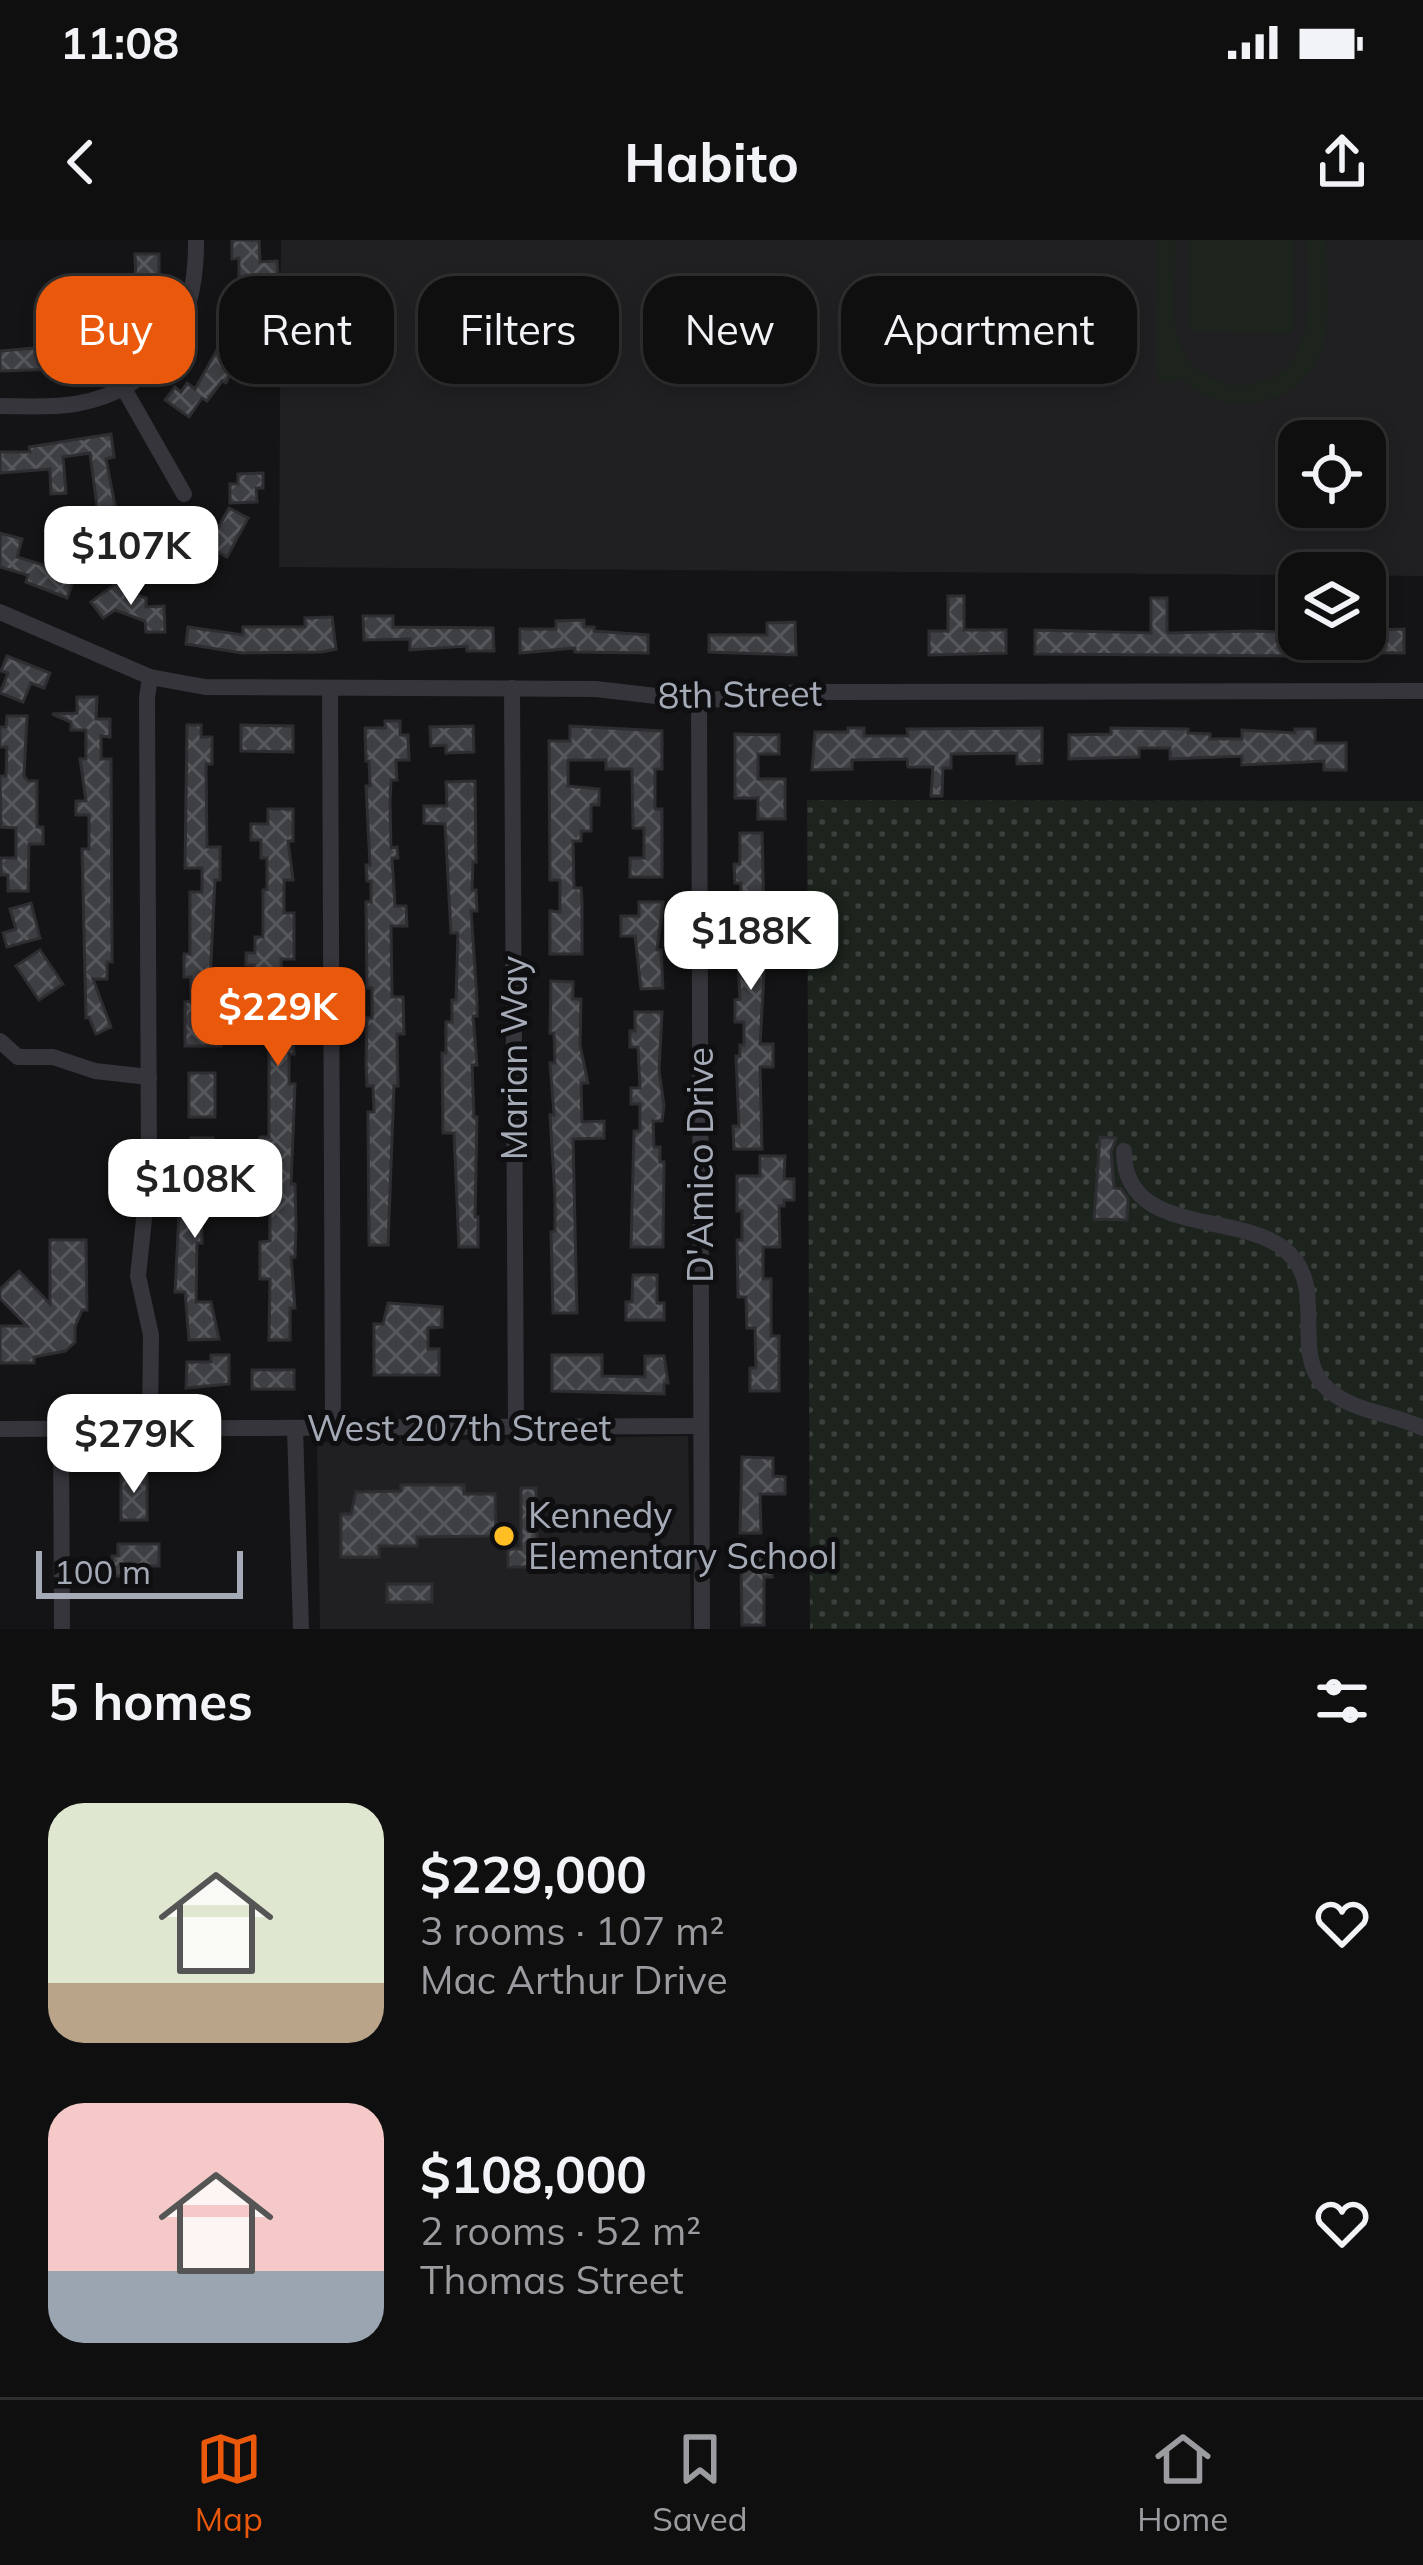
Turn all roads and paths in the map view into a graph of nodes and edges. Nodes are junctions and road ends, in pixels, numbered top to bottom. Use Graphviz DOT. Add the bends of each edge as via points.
graph roads {
  1 [pos="196,240"];
  2 [pos="123,387"];
  3 [pos="0,406"];
  4 [pos="184,494"];
  5 [pos="0,612"];
  6 [pos="150,677"];
  7 [pos="512,688"];
  8 [pos="330,689"];
  9 [pos="1423,692"];
  10 [pos="699,701"];
  11 [pos="0,1041"];
  12 [pos="149,1077"];
  13 [pos="1124,1150"];
  14 [pos="701,1426"];
  15 [pos="150,1428"];
  16 [pos="295,1428"];
  17 [pos="333,1428"];
  18 [pos="1423,1428"];
  19 [pos="0,1429"];
  20 [pos="61,1429"];
  21 [pos="516,1429"];
  22 [pos="62,1629"];
  23 [pos="301,1629"];
  24 [pos="702,1629"];
  1 -- 2 [label="street" via="195,283 178,334"];
  2 -- 3 [label="street" via="80,403"];
  2 -- 4 [label="street"];
  5 -- 6 [label="street, 8th Street"];
  6 -- 8 [label="street, 8th Street" via="223,688"];
  6 -- 12 [label="street"];
  7 -- 8 [label="street, 8th Street"];
  7 -- 10 [label="street, 8th Street"];
  7 -- 21 [label="street, Marian Way"];
  8 -- 17 [label="street"];
  9 -- 10 [label="street, 8th Street" via="799,692"];
  10 -- 14 [label="street, D'Amico Drive"];
  11 -- 12 [label="street" via="18,1057"];
  12 -- 15 [label="street" via="138,1276 151,1335"];
  13 -- 18 [label="street" via="1126,1174 1159,1211 1235,1229 1286,1252 1306,1276 1311,1360 1320,1380 1357,1408"];
  14 -- 21 [label="street, West 207th Street"];
  14 -- 24 [label="street, D'Amico Drive"];
  15 -- 16 [label="street, West 207th Street"];
  15 -- 20 [label="street, West 207th Street"];
  16 -- 17 [label="street, West 207th Street"];
  16 -- 23 [label="street"];
  17 -- 21 [label="street, West 207th Street"];
  19 -- 20 [label="street, West 207th Street"];
  20 -- 22 [label="street"];
}
